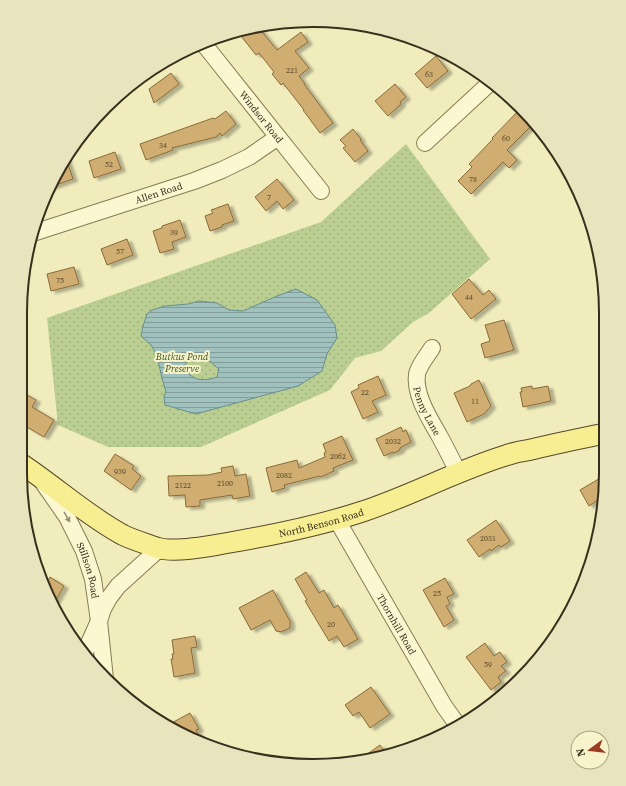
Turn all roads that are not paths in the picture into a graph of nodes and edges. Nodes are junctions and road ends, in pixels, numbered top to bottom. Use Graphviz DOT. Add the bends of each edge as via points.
graph roads {
  1 [pos="207,48"];
  2 [pos="487,86"];
  3 [pos="278,137"];
  4 [pos="425,143"];
  5 [pos="321,191"];
  6 [pos="39,231"];
  7 [pos="432,348"];
  8 [pos="599,435"];
  9 [pos="27,468"];
  10 [pos="458,472"];
  11 [pos="37,474"];
  12 [pos="337,520"];
  13 [pos="160,548"];
  14 [pos="99,621"];
  15 [pos="87,648"];
  16 [pos="104,668"];
  17 [pos="455,721"];
  1 -- 3 [label="street, Windsor Road"];
  2 -- 4 [label="street"];
  3 -- 5 [label="street, Windsor Road"];
  3 -- 6 [label="street, Allen Road" via="222,170"];
  7 -- 10 [label="street, Penny Lane" via="417,373 418,390 422,403"];
  8 -- 10 [label="main road, North Benson Road" via="506,455"];
  9 -- 11 [label="main road, Stillson Road"];
  10 -- 12 [label="main road, North Benson Road" via="366,511"];
  11 -- 13 [label="main road, Stillson Road" via="125,536"];
  11 -- 14 [label="street, Stillson Road, one-way" via="67,517 84,551 94,579"];
  12 -- 13 [label="main road, North Benson Road" via="284,533 206,546 174,550"];
  12 -- 17 [label="street, Thornhill Road"];
  13 -- 14 [label="street" via="118,586 103,608"];
  14 -- 15 [label="street"];
  14 -- 16 [label="street, Stillson Road"];
}
